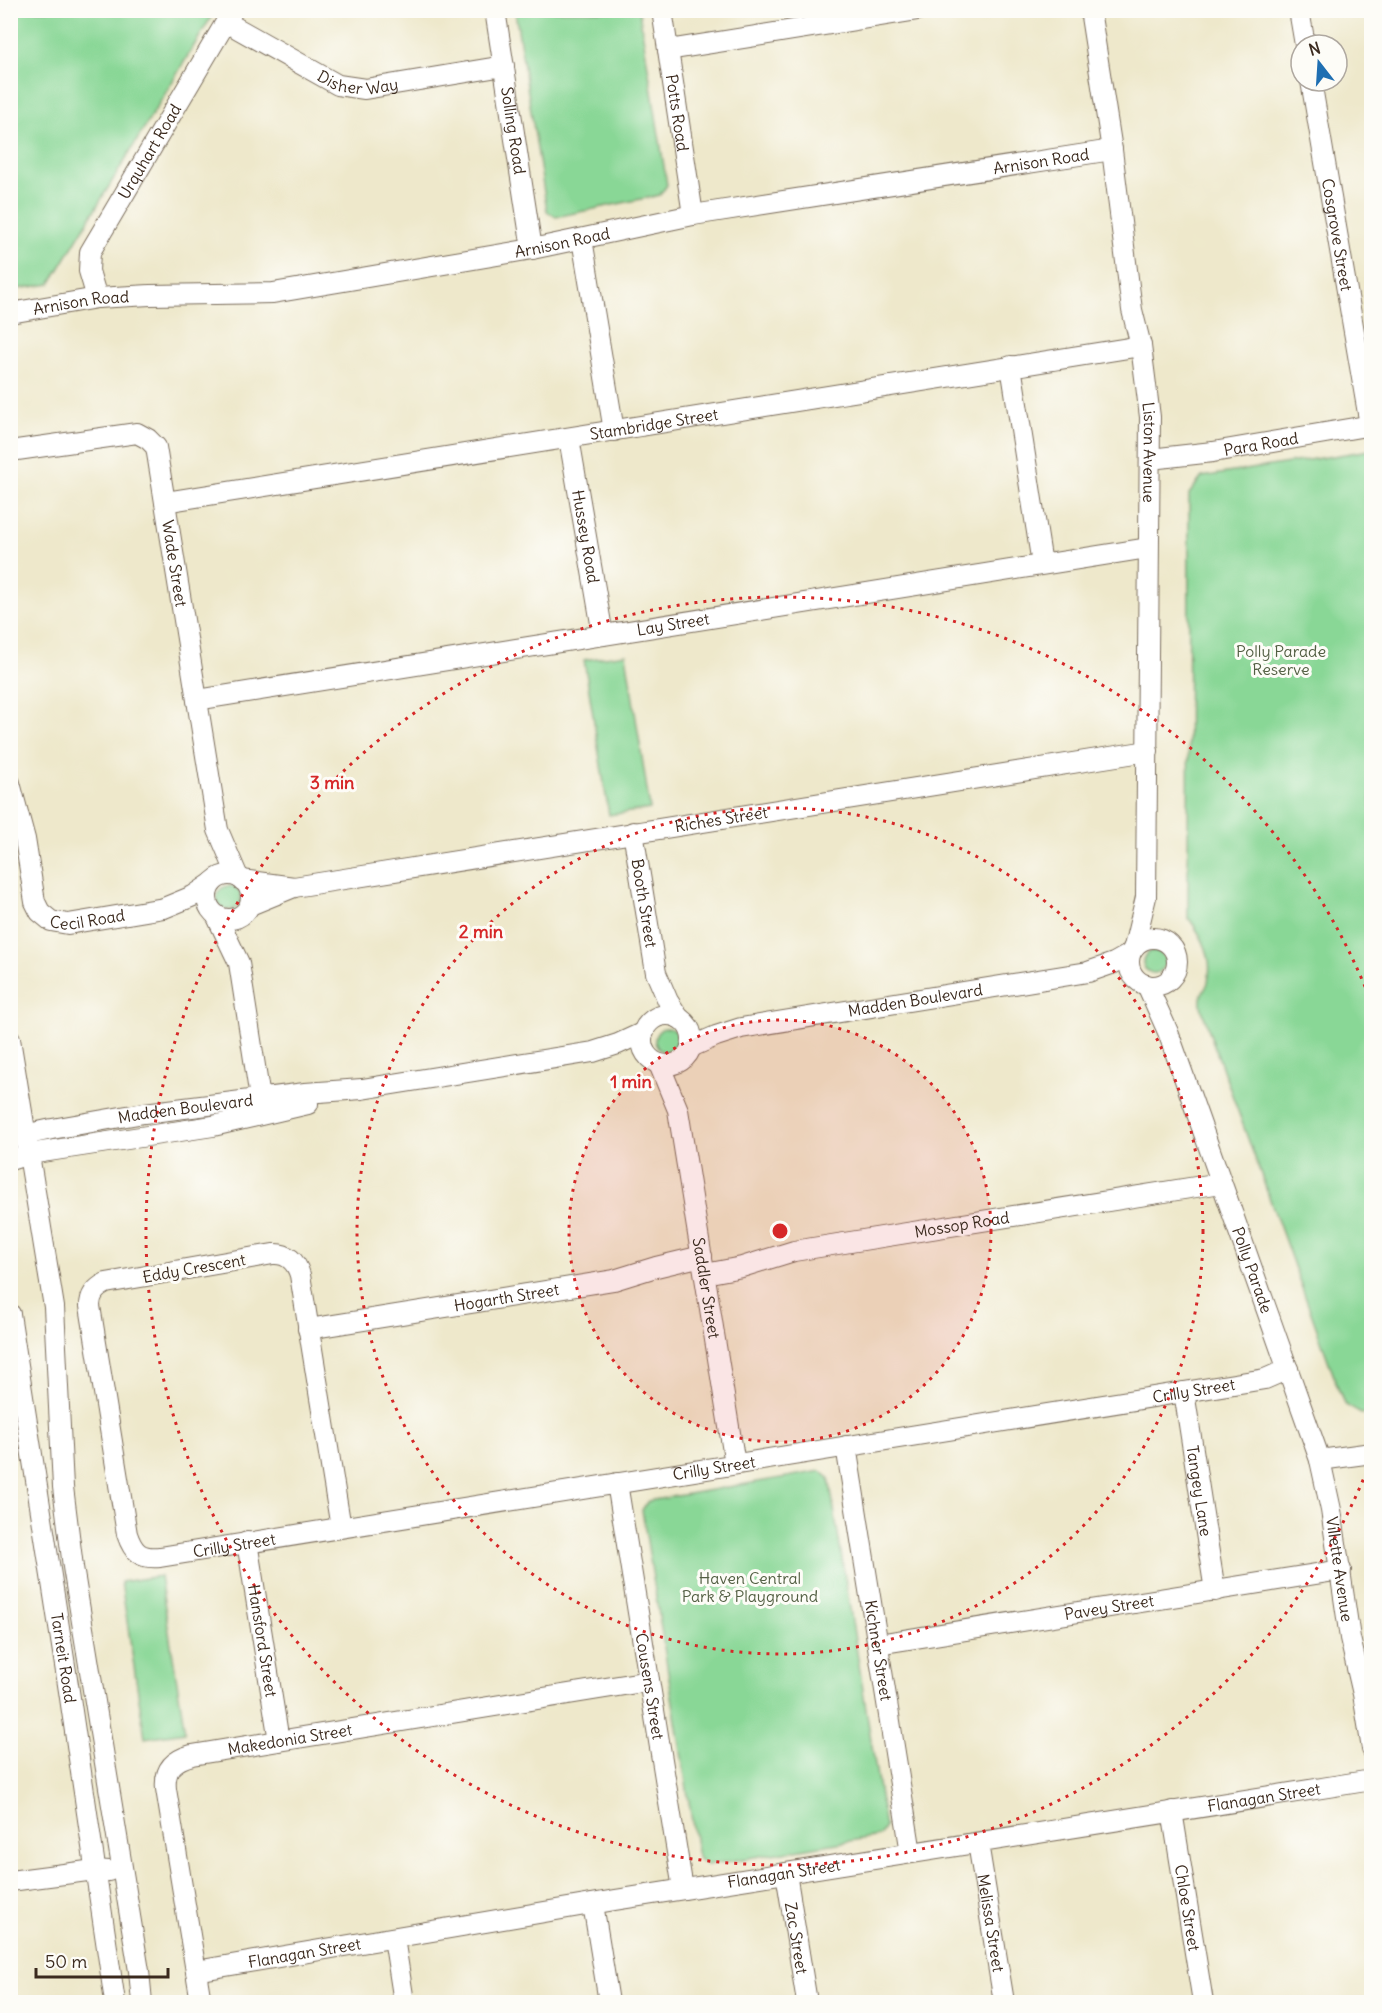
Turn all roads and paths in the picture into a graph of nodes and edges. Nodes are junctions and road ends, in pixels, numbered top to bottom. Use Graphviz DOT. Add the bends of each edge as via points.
graph roads {
  1 [pos="495,10"];
  2 [pos="662,10"];
  3 [pos="918,10"];
  4 [pos="1090,10"];
  5 [pos="1299,10"];
  6 [pos="230,16"];
  7 [pos="1303,33"];
  8 [pos="668,50"];
  9 [pos="504,66"];
  10 [pos="1313,93"];
  11 [pos="1112,150"];
  12 [pos="693,215"];
  13 [pos="582,239"];
  14 [pos="532,249"];
  15 [pos="97,298"];
  16 [pos="10,313"];
  17 [pos="1141,346"];
  18 [pos="1011,366"];
  19 [pos="1371,425"];
  20 [pos="614,431"];
  21 [pos="569,438"];
  22 [pos="10,451"];
  23 [pos="1150,459"];
  24 [pos="165,502"];
  25 [pos="1148,548"];
  26 [pos="1042,564"];
  27 [pos="603,634"];
  28 [pos="197,699"];
  29 [pos="1148,751"];
  30 [pos="10,783"];
  31 [pos="218,830"];
  32 [pos="633,832"];
  33 [pos="240,878"];
  34 [pos="213,882"];
  35 [pos="294,887"];
  36 [pos="1146,897"];
  37 [pos="164,908"];
  38 [pos="246,910"];
  39 [pos="214,914"];
  40 [pos="1164,940"];
  41 [pos="1132,951"];
  42 [pos="239,963"];
  43 [pos="1088,972"];
  44 [pos="656,973"];
  45 [pos="1174,975"];
  46 [pos="1141,981"];
  47 [pos="682,1021"];
  48 [pos="648,1027"];
  49 [pos="741,1028"];
  50 [pos="1168,1032"];
  51 [pos="10,1040"];
  52 [pos="593,1052"];
  53 [pos="686,1054"];
  54 [pos="653,1059"];
  55 [pos="261,1106"];
  56 [pos="678,1110"];
  57 [pos="18,1136"];
  58 [pos="20,1157"];
  59 [pos="1221,1183"];
  60 [pos="703,1265"];
  61 [pos="10,1314"];
  62 [pos="308,1329"];
  63 [pos="1288,1369"];
  64 [pos="1184,1392"];
  65 [pos="846,1446"];
  66 [pos="1371,1453"];
  67 [pos="1320,1460"];
  68 [pos="735,1464"];
  69 [pos="617,1483"];
  70 [pos="341,1527"];
  71 [pos="247,1542"];
  72 [pos="138,1554"];
  73 [pos="1341,1570"];
  74 [pos="1215,1591"];
  75 [pos="878,1644"];
  76 [pos="86,1650"];
  77 [pos="1365,1673"];
  78 [pos="649,1681"];
  79 [pos="279,1741"];
  80 [pos="1371,1749"];
  81 [pos="1371,1780"];
  82 [pos="1172,1811"];
  83 [pos="978,1842"];
  84 [pos="911,1854"];
  85 [pos="95,1870"];
  86 [pos="786,1873"];
  87 [pos="10,1881"];
  88 [pos="683,1890"];
  89 [pos="127,1898"];
  90 [pos="593,1904"];
  91 [pos="394,1938"];
  92 [pos="196,1971"];
  93 [pos="115,2002"];
  94 [pos="142,2002"];
  95 [pos="201,2002"];
  96 [pos="404,2002"];
  97 [pos="609,2002"];
  98 [pos="807,2002"];
  99 [pos="1004,2002"];
  100 [pos="1203,2002"];
  1 -- 9 [label="street, Solling Road"];
  2 -- 8 [label="street, Potts Road"];
  3 -- 8 [label="street"];
  4 -- 11 [label="street, Liston Avenue"];
  5 -- 7 [label="street"];
  6 -- 9 [label="street, Disher Way" via="338,84 365,89"];
  6 -- 15 [label="street, Urquhart Road" via="90,252 89,271"];
  8 -- 12 [label="street, Potts Road"];
  9 -- 14 [label="street, Solling Road"];
  10 -- 19 [label="street, Cosgrove Street"];
  11 -- 12 [label="street, Arnison Road"];
  11 -- 17 [label="street, Liston Avenue" via="1132,310"];
  12 -- 13 [label="street, Arnison Road"];
  13 -- 14 [label="street, Arnison Road"];
  13 -- 20 [label="street"];
  14 -- 15 [label="street, Arnison Road" via="273,293"];
  15 -- 16 [label="street, Arnison Road"];
  17 -- 18 [label="street, Stambridge Street"];
  17 -- 23 [label="street, Liston Avenue" via="1150,417"];
  18 -- 20 [label="street, Stambridge Street"];
  18 -- 26 [label="street"];
  19 -- 23 [label="street, Para Road"];
  20 -- 21 [label="street, Stambridge Street"];
  21 -- 24 [label="street, Stambridge Street"];
  21 -- 27 [label="street, Hussey Road"];
  22 -- 24 [label="street, Wade Street" via="137,434 156,447"];
  23 -- 25 [label="street, Liston Avenue"];
  24 -- 28 [label="street, Wade Street"];
  25 -- 26 [label="street, Lay Street"];
  25 -- 29 [label="street, Liston Avenue"];
  26 -- 27 [label="street, Lay Street"];
  27 -- 28 [label="street, Lay Street"];
  28 -- 31 [label="street, Wade Street"];
  29 -- 32 [label="street, Riches Street"];
  29 -- 36 [label="street, Liston Avenue"];
  30 -- 37 [label="street, Cecil Road" via="26,839 35,902 45,917 68,924"];
  31 -- 33 [label="street, Wade Street"];
  31 -- 34 [label="street, Wade Street"];
  32 -- 35 [label="street, Riches Street"];
  32 -- 44 [label="street, Booth Street"];
  33 -- 34 [label="street" via="225,875"];
  33 -- 35 [label="street, Riches Street"];
  33 -- 38 [label="street" via="250,891"];
  34 -- 37 [label="street, Cecil Road"];
  34 -- 39 [label="street" via="206,897"];
  35 -- 38 [label="street, Riches Street"];
  36 -- 40 [label="street, Liston Avenue"];
  36 -- 41 [label="street, Liston Avenue"];
  37 -- 39 [label="street, Cecil Road"];
  38 -- 39 [label="street" via="230,920"];
  38 -- 42 [label="street"];
  39 -- 42 [label="street"];
  40 -- 41 [label="street" via="1148,938"];
  40 -- 45 [label="street" via="1175,951"];
  41 -- 43 [label="street, Madden Boulevard" via="1114,963"];
  41 -- 46 [label="street" via="1129,962"];
  42 -- 55 [label="street"];
  43 -- 46 [label="street, Madden Boulevard"];
  43 -- 49 [label="street, Madden Boulevard"];
  44 -- 47 [label="street, Booth Street"];
  44 -- 48 [label="street, Booth Street"];
  45 -- 46 [label="street" via="1162,984"];
  45 -- 50 [label="street, Polly Parade"];
  46 -- 50 [label="street, Polly Parade"];
  47 -- 48 [label="street" via="665,1016"];
  47 -- 49 [label="street, Madden Boulevard"];
  47 -- 53 [label="street" via="690,1031"];
  48 -- 52 [label="street, Madden Boulevard" via="618,1044"];
  48 -- 54 [label="street" via="642,1040"];
  49 -- 53 [label="street, Madden Boulevard" via="716,1036"];
  50 -- 59 [label="street, Polly Parade"];
  51 -- 57 [label="street"];
  52 -- 54 [label="street, Madden Boulevard"];
  52 -- 55 [label="street, Madden Boulevard"];
  53 -- 54 [label="street" via="667,1065"];
  53 -- 56 [label="street, Saddler Street"];
  54 -- 56 [label="street, Saddler Street"];
  55 -- 57 [label="street, Madden Boulevard" via="144,1113"];
  55 -- 58 [label="street, Madden Boulevard" via="203,1127"];
  56 -- 60 [label="street, Saddler Street"];
  57 -- 58 [label="street"];
  58 -- 76 [label="street" via="54,1307 63,1487"];
  59 -- 60 [label="street, Mossop Road" via="794,1251 742,1268"];
  59 -- 63 [label="street, Polly Parade"];
  60 -- 62 [label="street, Hogarth Street" via="656,1267 614,1280"];
  60 -- 68 [label="street, Saddler Street"];
  61 -- 85 [label="street, Tarneit Road"];
  62 -- 70 [label="street, Eddy Crescent"];
  62 -- 72 [label="street, Eddy Crescent" via="299,1270 294,1261 283,1255 106,1283 93,1292 90,1306 127,1534"];
  63 -- 64 [label="street, Crilly Street" via="1265,1379"];
  63 -- 67 [label="street, Polly Parade"];
  64 -- 65 [label="street, Crilly Street"];
  64 -- 74 [label="street, Tangey Lane"];
  65 -- 68 [label="street, Crilly Street"];
  65 -- 75 [label="street, Kichner Street"];
  66 -- 67 [label="street"];
  67 -- 73 [label="street, Villette Avenue"];
  68 -- 69 [label="street, Crilly Street"];
  69 -- 70 [label="street, Crilly Street"];
  69 -- 78 [label="street, Cousens Street"];
  70 -- 71 [label="street, Crilly Street"];
  71 -- 72 [label="street, Crilly Street" via="159,1557"];
  71 -- 79 [label="street, Hansford Street"];
  73 -- 74 [label="street, Pavey Street"];
  73 -- 77 [label="street, Villette Avenue" via="1350,1638"];
  74 -- 75 [label="street, Pavey Street"];
  75 -- 84 [label="street, Kichner Street"];
  76 -- 85 [label="street" via="91,1733 111,1851 109,1862"];
  76 -- 89 [label="street"];
  77 -- 80 [label="street, Villette Avenue"];
  78 -- 79 [label="street, Makedonia Street"];
  78 -- 88 [label="street, Cousens Street"];
  79 -- 92 [label="street, Makedonia Street" via="183,1758 167,1773 166,1789"];
  81 -- 82 [label="street, Flanagan Street"];
  82 -- 83 [label="street, Flanagan Street"];
  82 -- 100 [label="street, Chloe Street"];
  83 -- 84 [label="street, Flanagan Street"];
  83 -- 99 [label="street, Melissa Street"];
  84 -- 86 [label="street, Flanagan Street"];
  85 -- 87 [label="street"];
  85 -- 89 [label="street" via="109,1871"];
  85 -- 93 [label="street, Tarneit Road"];
  86 -- 88 [label="street, Flanagan Street"];
  86 -- 98 [label="street, Zac Street"];
  88 -- 90 [label="street, Flanagan Street"];
  89 -- 94 [label="street"];
  90 -- 91 [label="street, Flanagan Street"];
  90 -- 97 [label="street"];
  91 -- 92 [label="street, Flanagan Street"];
  91 -- 96 [label="street"];
  92 -- 95 [label="street, Makedonia Street"];
}
